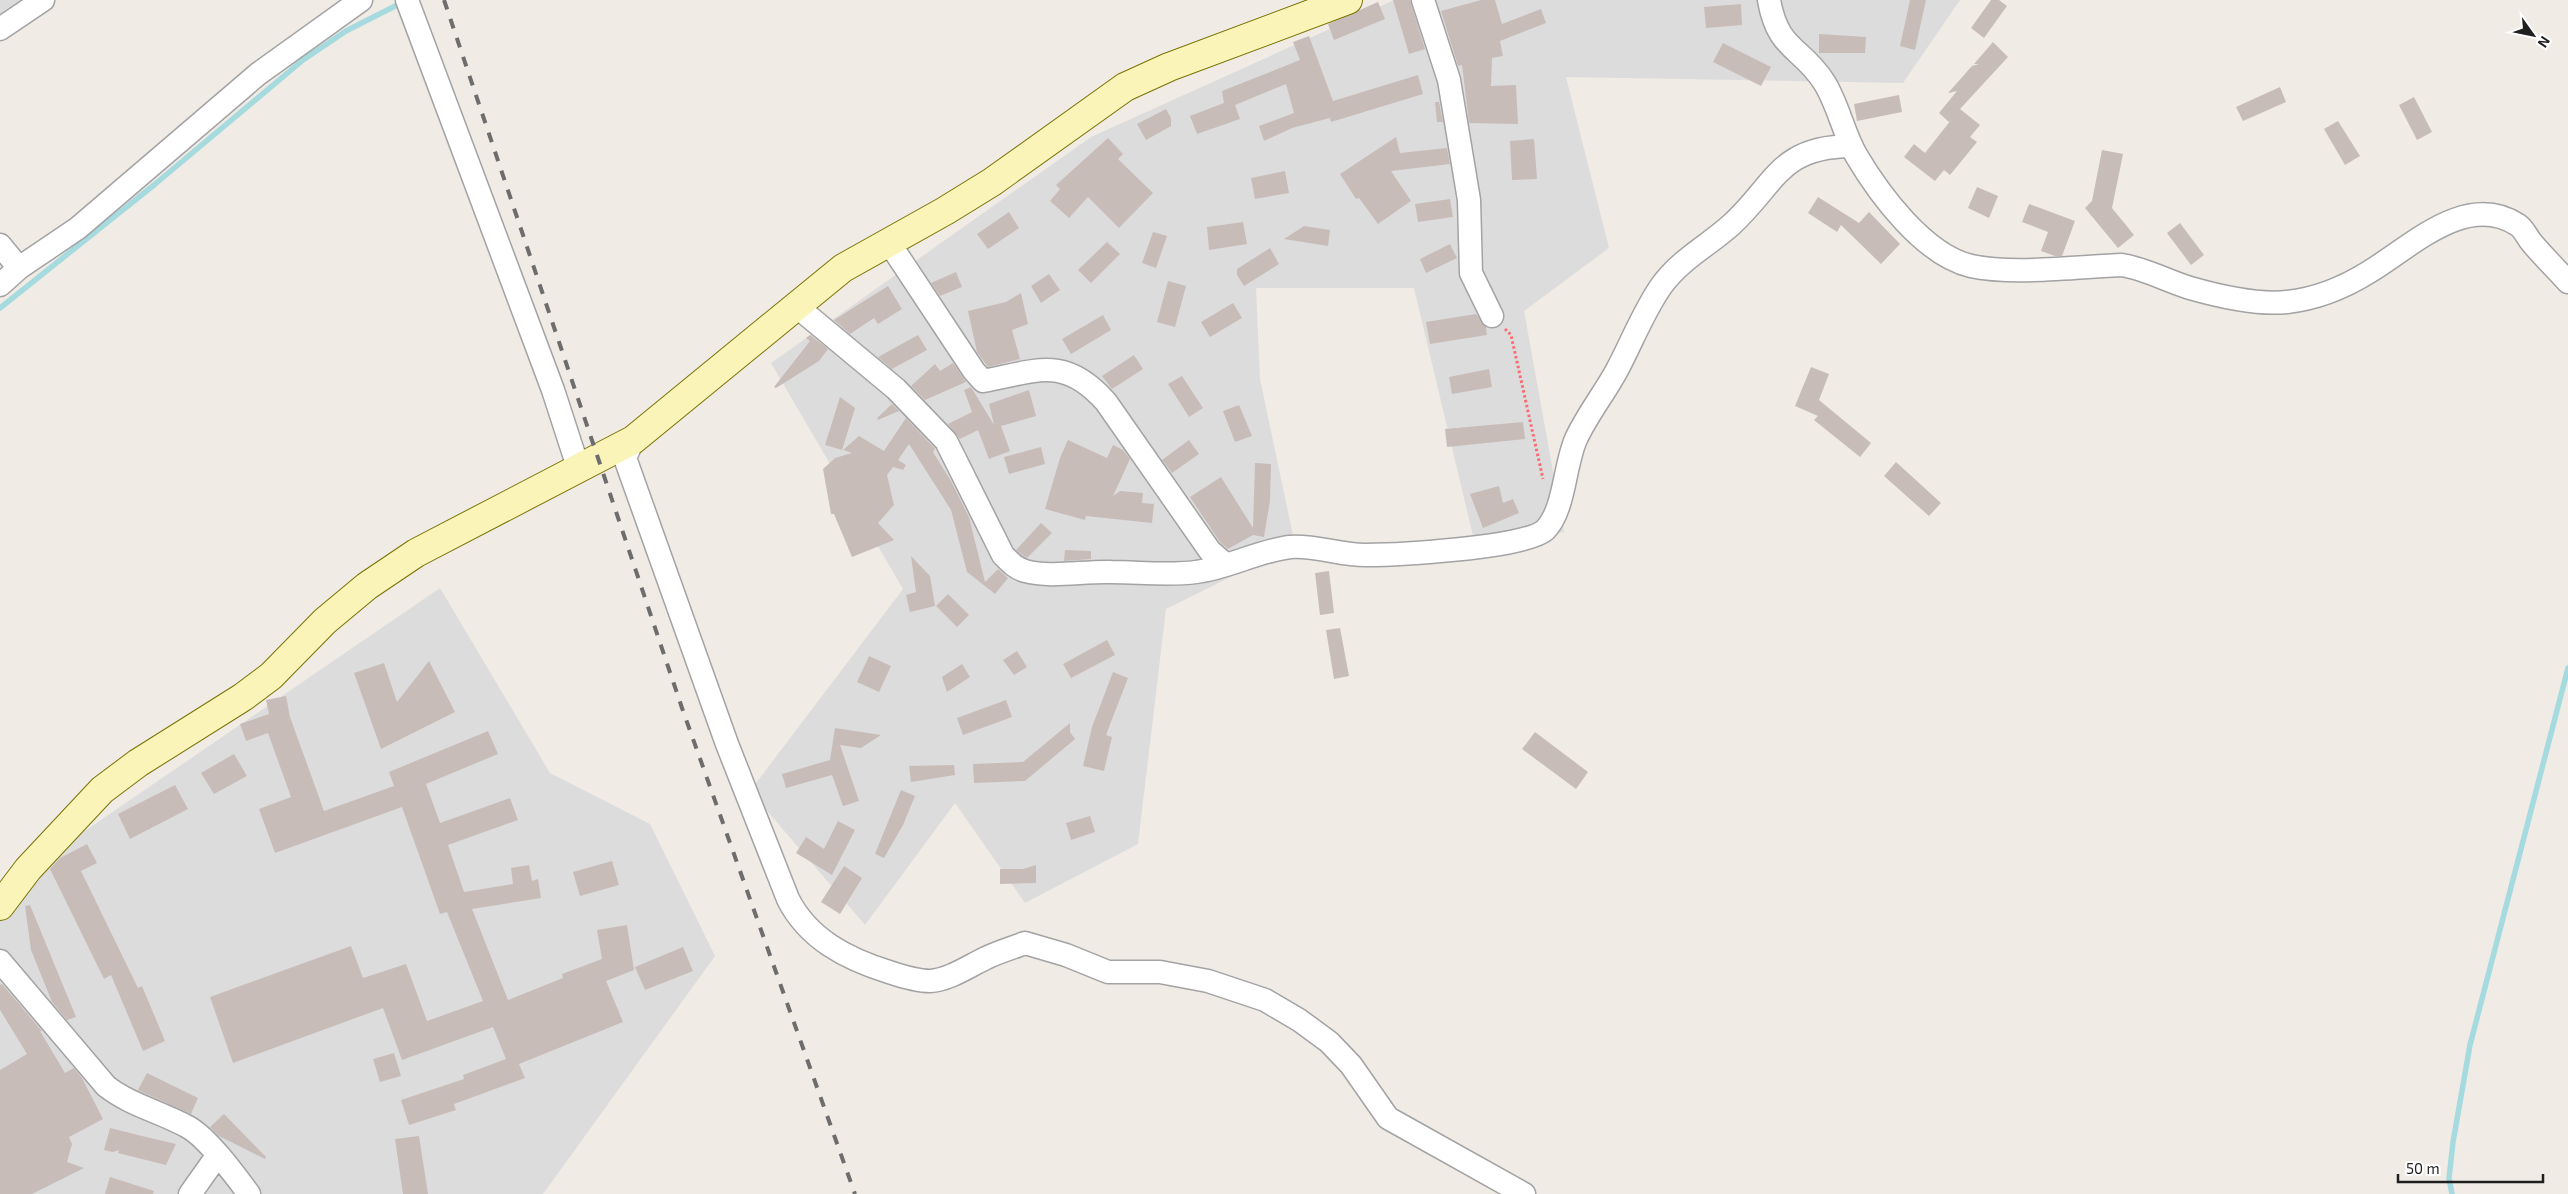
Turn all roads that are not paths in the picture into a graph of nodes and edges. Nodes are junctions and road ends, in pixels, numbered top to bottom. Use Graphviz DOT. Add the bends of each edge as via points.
graph roads {
  1 [pos="43,0"];
  2 [pos="361,0"];
  3 [pos="1348,0"];
  4 [pos="1423,0"];
  5 [pos="1769,0"];
  6 [pos="415,5"];
  7 [pos="0,28"];
  8 [pos="1851,146"];
  9 [pos="888,241"];
  10 [pos="0,245"];
  11 [pos="19,268"];
  12 [pos="2568,282"];
  13 [pos="0,285"];
  14 [pos="795,306"];
  15 [pos="1492,316"];
  16 [pos="633,440"];
  17 [pos="578,467"];
  18 [pos="1226,565"];
  19 [pos="0,906"];
  20 [pos="0,961"];
  21 [pos="217,1156"];
  22 [pos="190,1194"];
  23 [pos="250,1194"];
  24 [pos="1524,1194"];
  1 -- 7 [label="street"];
  2 -- 11 [label="street" via="258,74 78,228"];
  3 -- 9 [label="street" via="1125,87 992,182 946,211"];
  4 -- 15 [label="street" via="1449,80 1469,200 1471,273"];
  5 -- 8 [label="street" via="1779,34 1825,83"];
  6 -- 17 [label="street"];
  8 -- 12 [label="street" via="1880,192 1930,246 1969,265 2012,269 2122,265 2191,288 2261,303 2287,302 2315,297 2368,273 2440,226 2477,215 2492,215 2507,218 2521,226 2531,242"];
  8 -- 18 [label="street" via="1826,147 1796,157 1761,190 1732,224 1689,256 1662,285 1609,384 1582,426 1572,448 1552,520 1543,532 1506,543 1387,554 1362,555 1289,547"];
  9 -- 14 [label="street" via="843,268"];
  9 -- 18 [label="street" via="983,381 1044,369 1082,378 1095,390 1210,551"];
  10 -- 11 [label="street"];
  11 -- 13 [label="street"];
  14 -- 16 [label="street"];
  14 -- 18 [label="street" via="896,389 946,441 995,542 1012,565 1038,573 1166,574 1198,572"];
  16 -- 17 [label="street"];
  16 -- 24 [label="street" via="625,458 727,744 788,899 796,916 816,936 842,954 871,967 930,981 961,971 1025,942 1108,972 1160,972 1208,981 1250,994 1299,1020 1329,1042 1351,1065 1388,1118"];
  17 -- 19 [label="street" via="416,553 367,586 325,621 271,676 102,790 40,854"];
  20 -- 21 [label="street" via="106,1086 188,1127 201,1136"];
  21 -- 22 [label="street"];
  21 -- 23 [label="street"];
}
